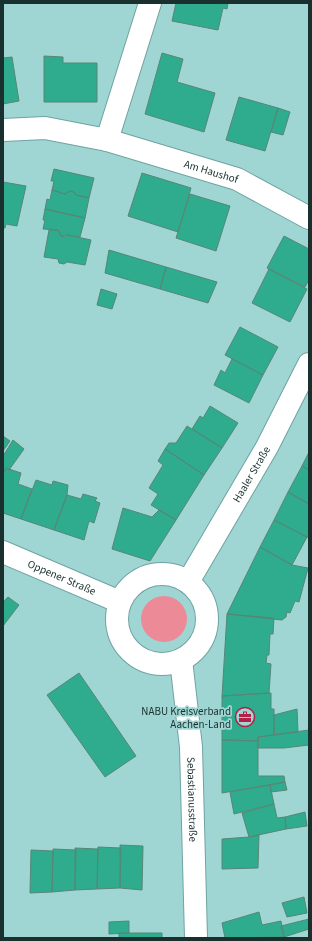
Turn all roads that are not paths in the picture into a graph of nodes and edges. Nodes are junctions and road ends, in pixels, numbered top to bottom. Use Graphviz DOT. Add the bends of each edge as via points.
graph roads {
  1 [pos="150,3"];
  2 [pos="3,130"];
  3 [pos="107,140"];
  4 [pos="309,218"];
  5 [pos="309,364"];
  6 [pos="3,552"];
  7 [pos="188,582"];
  8 [pos="120,602"];
  9 [pos="181,660"];
  10 [pos="196,938"];
  1 -- 3 [label="street"];
  2 -- 3 [label="street, Am Haushof" via="45,128"];
  3 -- 4 [label="street, Am Haushof" via="237,179"];
  5 -- 7 [label="street, Haaler Straße" via="267,447"];
  6 -- 8 [label="street, Oppener Straße"];
  7 -- 8 [label="street" via="176,576 149,576 137,582"];
  7 -- 9 [label="street" via="205,603 206,630 192,653"];
  8 -- 9 [label="street" via="117,617 119,633 126,646 137,656 151,663 166,664"];
  9 -- 10 [label="street, Sebastianusstraße" via="191,747"];
}
